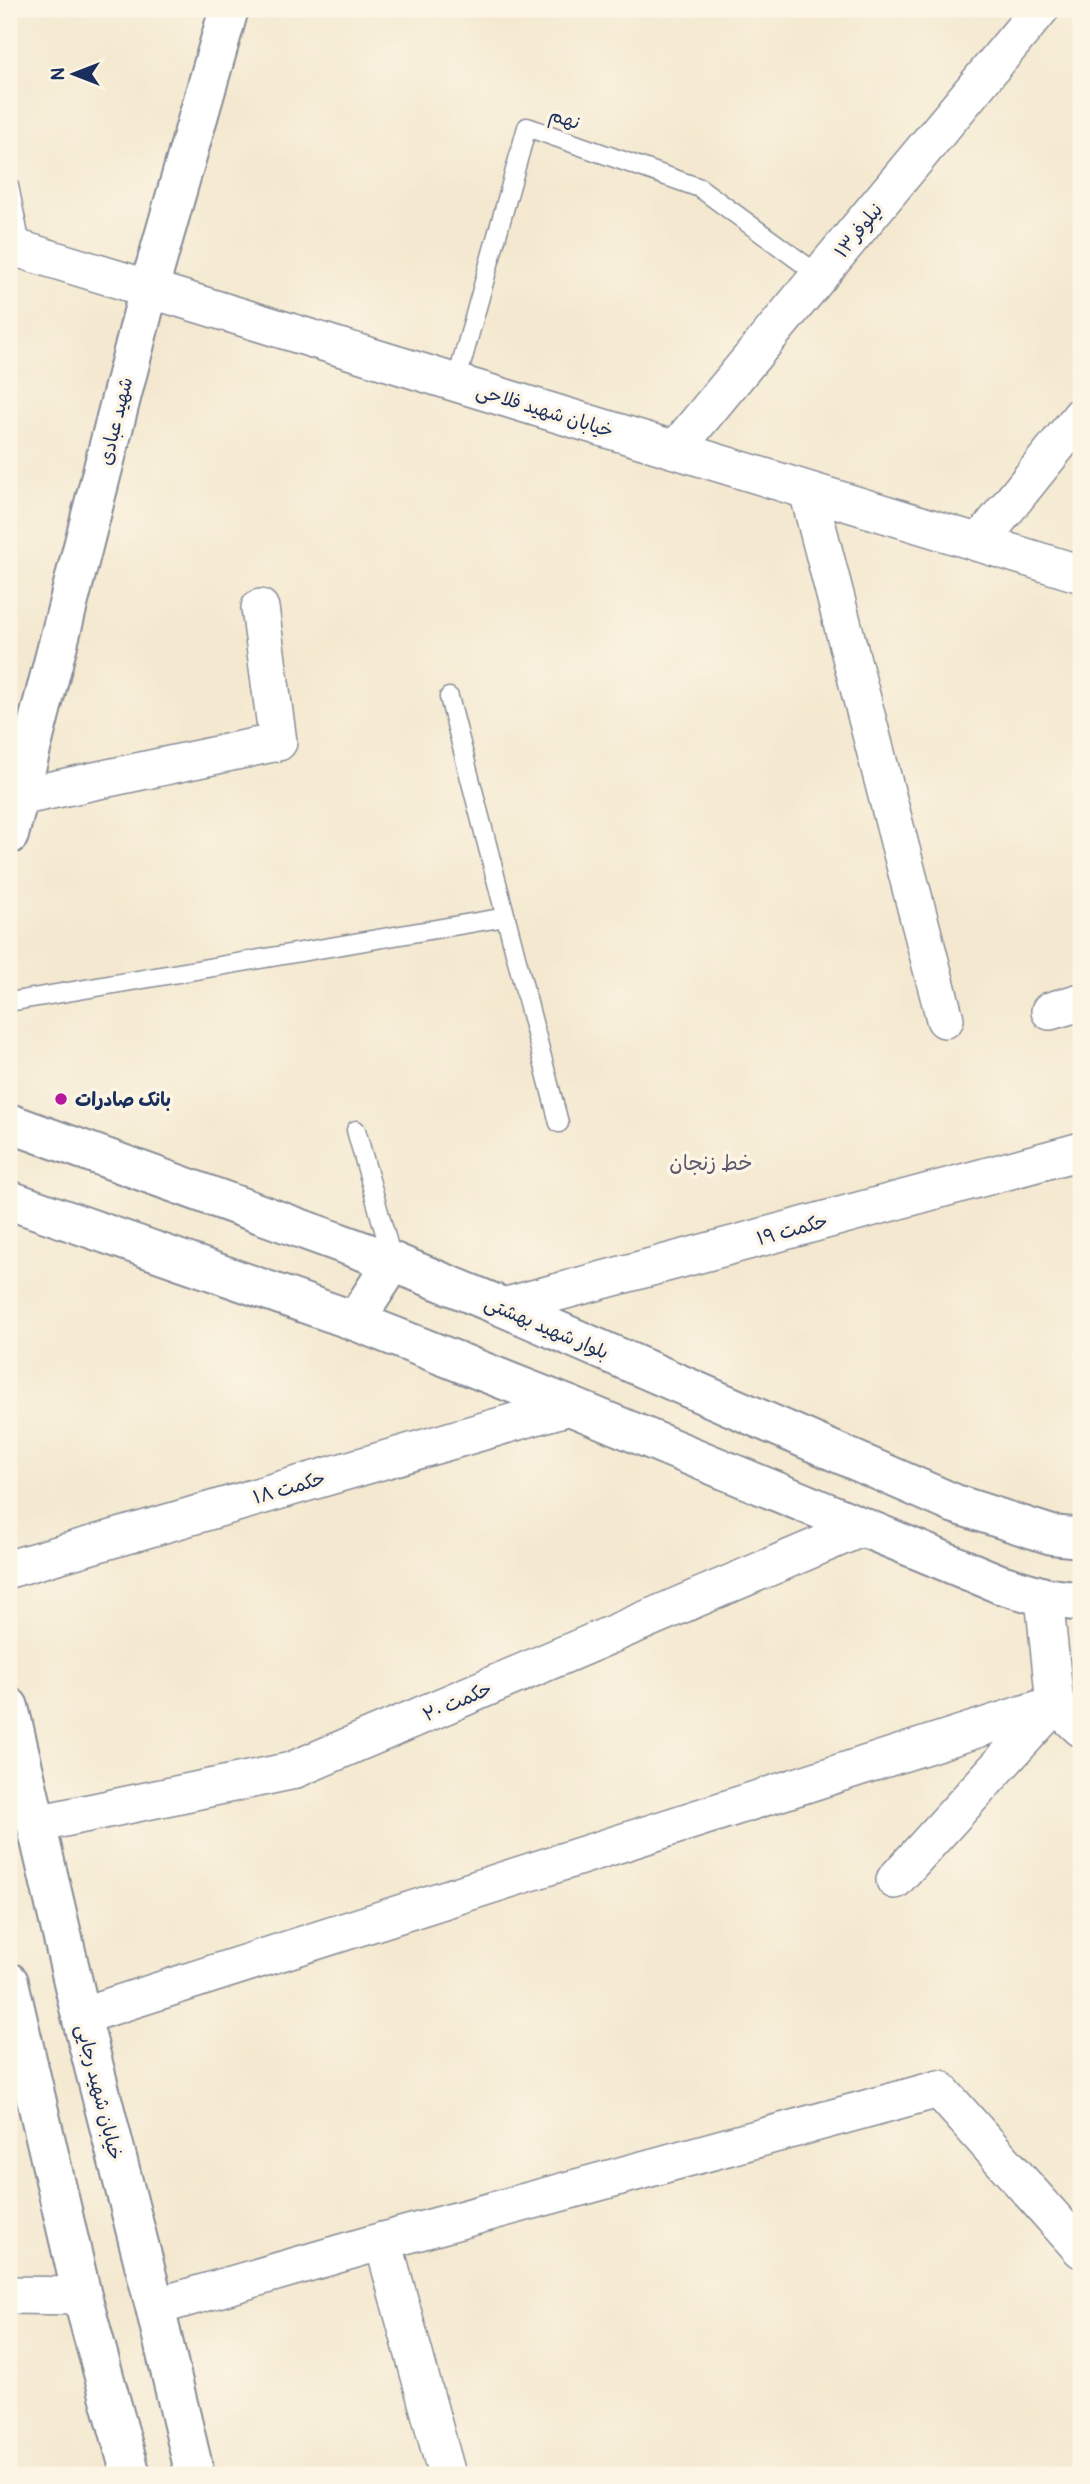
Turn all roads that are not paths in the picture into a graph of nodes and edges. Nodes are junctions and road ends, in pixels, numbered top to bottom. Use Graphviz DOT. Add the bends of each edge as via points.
graph roads {
  1 [pos="229,9"];
  2 [pos="1040,9"];
  3 [pos="9,186"];
  4 [pos="15,248"];
  5 [pos="820,276"];
  6 [pos="149,289"];
  7 [pos="456,383"];
  8 [pos="1081,416"];
  9 [pos="675,450"];
  10 [pos="808,491"];
  11 [pos="979,543"];
  12 [pos="1081,574"];
  13 [pos="260,608"];
  14 [pos="449,697"];
  15 [pos="19,797"];
  16 [pos="9,835"];
  17 [pos="506,917"];
  18 [pos="9,1002"];
  19 [pos="945,1019"];
  20 [pos="559,1123"];
  21 [pos="9,1124"];
  22 [pos="356,1130"];
  23 [pos="1081,1151"];
  24 [pos="9,1200"];
  25 [pos="393,1262"];
  26 [pos="503,1307"];
  27 [pos="355,1321"];
  28 [pos="570,1406"];
  29 [pos="861,1528"];
  30 [pos="1081,1538"];
  31 [pos="9,1569"];
  32 [pos="1063,1599"];
  33 [pos="9,1707"];
  34 [pos="1068,1716"];
  35 [pos="36,1824"];
  36 [pos="895,1880"];
  37 [pos="9,1982"];
  38 [pos="81,2016"];
  39 [pos="383,2241"];
  40 [pos="1081,2249"];
  41 [pos="9,2295"];
  42 [pos="82,2296"];
  43 [pos="156,2307"];
  44 [pos="131,2475"];
  45 [pos="195,2475"];
  46 [pos="447,2475"];
  1 -- 6 [label="street, شهید عبادی"];
  2 -- 5 [label="street, نیلوفر۱۳"];
  3 -- 4 [label="lane"];
  4 -- 6 [label="street, خیابان شهید فلاحی"];
  5 -- 7 [label="lane, نهم" via="700,188 527,127"];
  5 -- 9 [label="street, نیلوفر۱۳"];
  6 -- 7 [label="street, خیابان شهید فلاحی"];
  6 -- 15 [label="street, شهید عبادی"];
  7 -- 9 [label="street, خیابان شهید فلاحی"];
  8 -- 11 [label="street"];
  9 -- 10 [label="street, خیابان شهید فلاحی"];
  10 -- 11 [label="street, خیابان شهید فلاحی"];
  10 -- 19 [label="street"];
  11 -- 12 [label="street, خیابان شهید فلاحی"];
  13 -- 15 [label="street" via="278,741"];
  14 -- 17 [label="lane"];
  15 -- 16 [label="street, شهید عبادی"];
  17 -- 18 [label="lane"];
  17 -- 20 [label="lane"];
  21 -- 25 [label="street, بلوار شهید بهشتی"];
  22 -- 25 [label="lane"];
  23 -- 26 [label="street, حکمت ۱۹"];
  24 -- 27 [label="street"];
  25 -- 26 [label="street, بلوار شهید بهشتی"];
  25 -- 27 [label="street"];
  26 -- 30 [label="street, بلوار شهید بهشتی" via="955,1504 1052,1535"];
  27 -- 28 [label="street"];
  28 -- 29 [label="street"];
  28 -- 31 [label="street, حکمت ۱۸"];
  29 -- 32 [label="street" via="1000,1584"];
  29 -- 35 [label="street, حکمت ۲۰" via="291,1771"];
  32 -- 34 [label="street"];
  33 -- 35 [label="street, خیابان شهید رجایی"];
  34 -- 36 [label="street"];
  34 -- 38 [label="street"];
  35 -- 38 [label="street, خیابان شهید رجایی"];
  37 -- 42 [label="street"];
  38 -- 43 [label="street, خیابان شهید رجایی"];
  39 -- 40 [label="street" via="939,2089"];
  39 -- 43 [label="street"];
  39 -- 46 [label="street"];
  41 -- 42 [label="street"];
  42 -- 44 [label="street"];
  43 -- 45 [label="street, خیابان شهید رجایی"];
}
